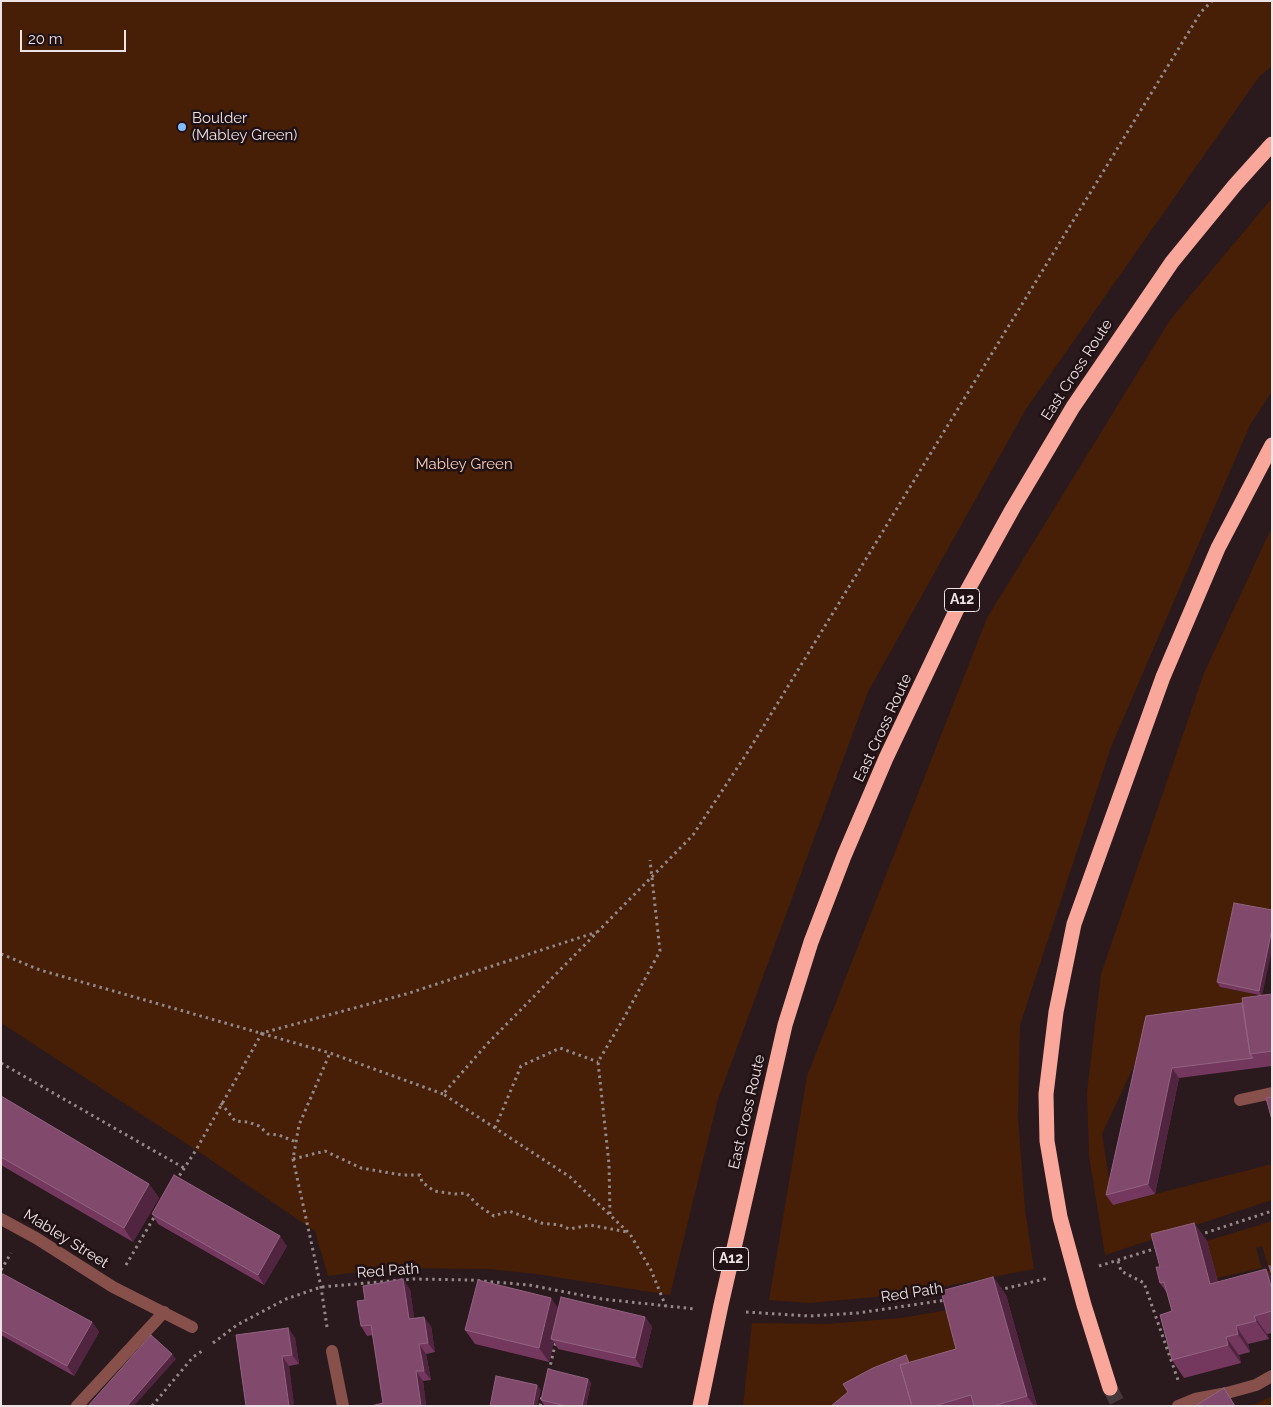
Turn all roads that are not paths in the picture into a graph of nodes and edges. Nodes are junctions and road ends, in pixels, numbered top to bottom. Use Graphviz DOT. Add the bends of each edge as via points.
graph roads {
  1 [pos="1272,144"];
  2 [pos="1272,445"];
  3 [pos="1272,1093"];
  4 [pos="1240,1100"];
  5 [pos="1,1218"];
  6 [pos="164,1312"];
  7 [pos="192,1327"];
  8 [pos="332,1352"];
  9 [pos="1272,1376"];
  10 [pos="1110,1388"];
  11 [pos="77,1406"];
  12 [pos="343,1406"];
  13 [pos="700,1406"];
  14 [pos="1178,1406"];
  1 -- 13 [label="highway, East Cross Route / A12" via="1172,262 1072,407 1012,508 958,609 886,758 811,942 785,1025"];
  2 -- 10 [label="highway" via="1218,548 1163,677 1074,924 1056,1012 1046,1094 1046,1141 1060,1217"];
  3 -- 4 [label="street"];
  5 -- 6 [label="street, Mabley Street" via="113,1287"];
  6 -- 7 [label="street, Mabley Street"];
  6 -- 11 [label="street"];
  8 -- 12 [label="street"];
  9 -- 14 [label="street" via="1256,1384"];
}
